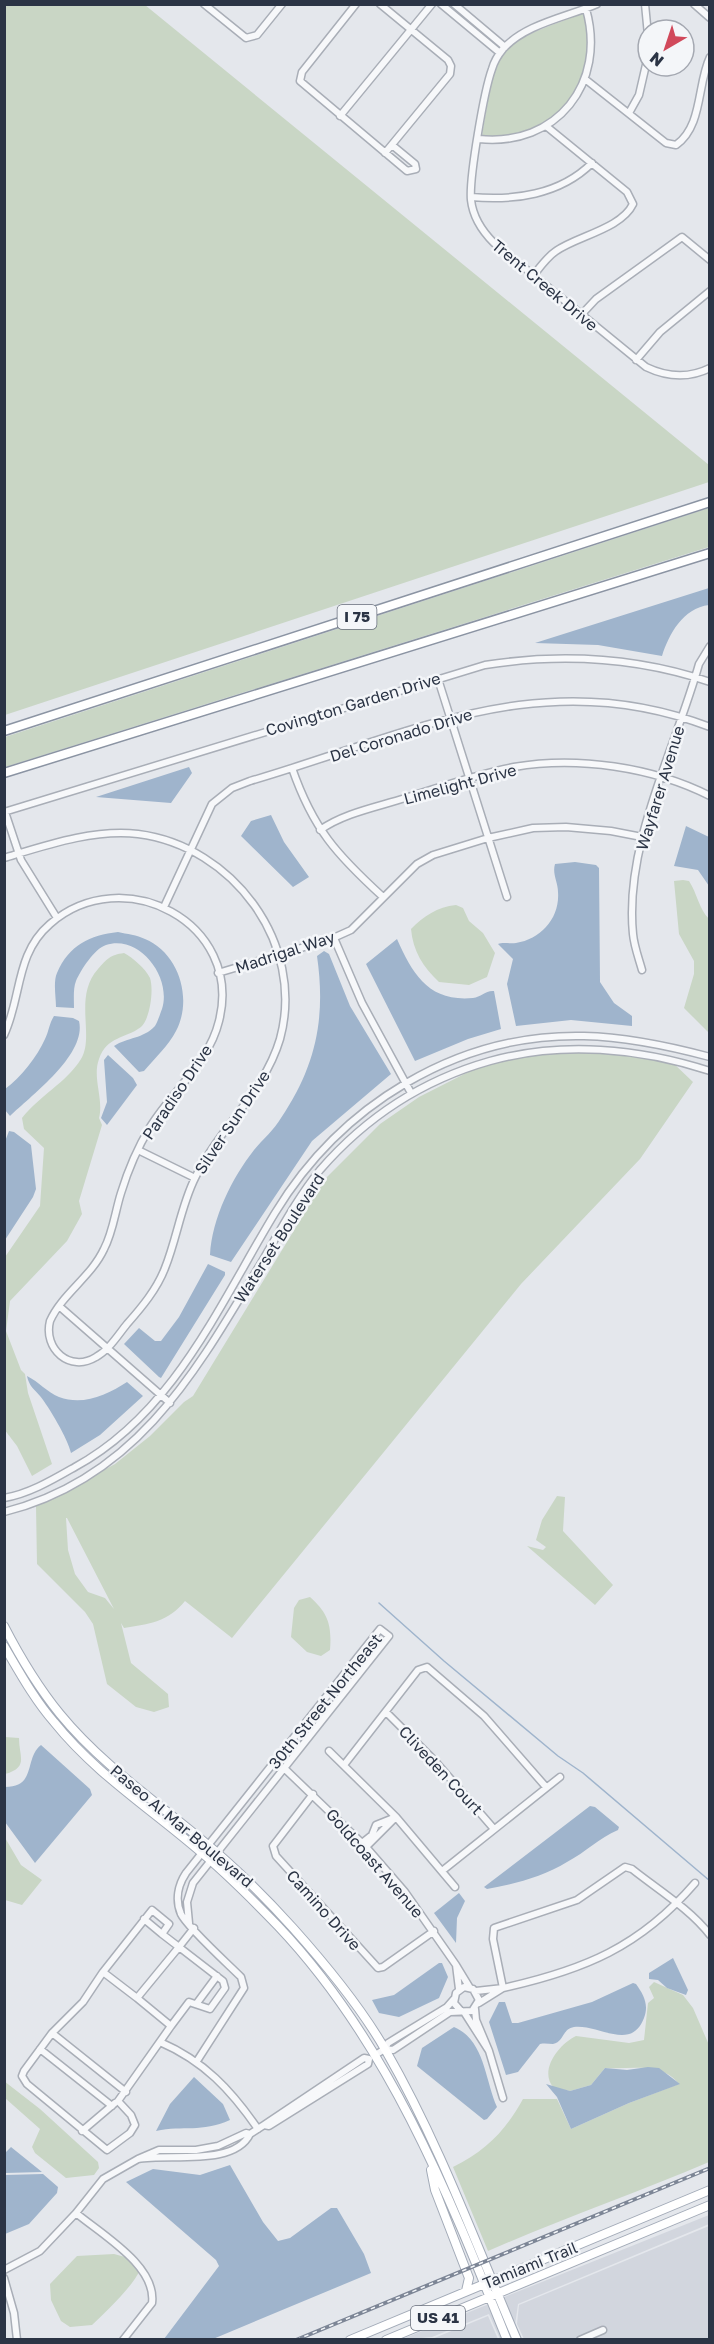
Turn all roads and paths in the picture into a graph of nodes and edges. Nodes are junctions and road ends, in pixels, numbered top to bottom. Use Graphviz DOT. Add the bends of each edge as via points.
graph roads {
  1 [pos="282,4"];
  2 [pos="356,4"];
  3 [pos="380,4"];
  4 [pos="432,4"];
  5 [pos="441,4"];
  6 [pos="454,4"];
  7 [pos="597,4"];
  8 [pos="694,4"];
  9 [pos="205,5"];
  10 [pos="586,9"];
  11 [pos="710,18"];
  12 [pos="411,30"];
  13 [pos="506,47"];
  14 [pos="500,53"];
  15 [pos="710,57"];
  16 [pos="643,78"];
  17 [pos="585,79"];
  18 [pos="629,113"];
  19 [pos="340,116"];
  20 [pos="546,126"];
  21 [pos="479,139"];
  22 [pos="392,145"];
  23 [pos="385,153"];
  24 [pos="592,164"];
  25 [pos="471,197"];
  26 [pos="710,260"];
  27 [pos="533,276"];
  28 [pos="710,291"];
  29 [pos="581,315"];
  30 [pos="636,360"];
  31 [pos="710,368"];
  32 [pos="710,502"];
  33 [pos="710,553"];
  34 [pos="710,646"];
  35 [pos="695,677"];
  36 [pos="438,679"];
  37 [pos="710,682"];
  38 [pos="682,717"];
  39 [pos="452,718"];
  40 [pos="710,727"];
  41 [pos="4,731"];
  42 [pos="292,768"];
  43 [pos="4,773"];
  44 [pos="470,778"];
  45 [pos="661,778"];
  46 [pos="710,796"];
  47 [pos="5,812"];
  48 [pos="320,830"];
  49 [pos="642,837"];
  50 [pos="488,838"];
  51 [pos="191,850"];
  52 [pos="19,854"];
  53 [pos="4,858"];
  54 [pos="383,897"];
  55 [pos="507,897"];
  56 [pos="164,907"];
  57 [pos="57,918"];
  58 [pos="334,938"];
  59 [pos="278,953"];
  60 [pos="642,970"];
  61 [pos="218,973"];
  62 [pos="4,1035"];
  63 [pos="710,1057"];
  64 [pos="710,1071"];
  65 [pos="405,1083"];
  66 [pos="411,1093"];
  67 [pos="138,1150"];
  68 [pos="195,1178"];
  69 [pos="59,1306"];
  70 [pos="107,1348"];
  71 [pos="162,1396"];
  72 [pos="170,1403"];
  73 [pos="4,1498"];
  74 [pos="4,1512"];
  75 [pos="4,1626"];
  76 [pos="4,1647"];
  77 [pos="386,1712"];
  78 [pos="329,1751"];
  79 [pos="344,1765"];
  80 [pos="285,1769"];
  81 [pos="560,1777"];
  82 [pos="546,1787"];
  83 [pos="313,1794"];
  84 [pos="396,1817"];
  85 [pos="494,1829"];
  86 [pos="364,1845"];
  87 [pos="209,1846"];
  88 [pos="202,1853"];
  89 [pos="218,1853"];
  90 [pos="211,1861"];
  91 [pos="442,1871"];
  92 [pos="695,1883"];
  93 [pos="455,1887"];
  94 [pos="676,1905"];
  95 [pos="144,1919"];
  96 [pos="192,1926"];
  97 [pos="434,1931"];
  98 [pos="162,1934"];
  99 [pos="710,1935"];
  100 [pos="178,1947"];
  101 [pos="456,1965"];
  102 [pos="103,1972"];
  103 [pos="217,1976"];
  104 [pos="503,1988"];
  105 [pos="459,1989"];
  106 [pos="473,1989"];
  107 [pos="137,1998"];
  108 [pos="454,1999"];
  109 [pos="197,2003"];
  110 [pos="477,2006"];
  111 [pos="462,2011"];
  112 [pos="171,2026"];
  113 [pos="52,2033"];
  114 [pos="160,2042"];
  115 [pos="40,2049"];
  116 [pos="385,2049"];
  117 [pos="489,2051"];
  118 [pos="375,2055"];
  119 [pos="197,2061"];
  120 [pos="126,2092"];
  121 [pos="503,2098"];
  122 [pos="115,2103"];
  123 [pos="261,2127"];
  124 [pos="82,2131"];
  125 [pos="428,2154"];
  126 [pos="710,2190"];
  127 [pos="710,2205"];
  128 [pos="666,2208"];
  129 [pos="76,2213"];
  130 [pos="651,2230"];
  131 [pos="4,2270"];
  132 [pos="4,2278"];
  133 [pos="488,2282"];
  134 [pos="466,2291"];
  135 [pos="493,2295"];
  136 [pos="603,2330"];
  137 [pos="17,2340"];
  138 [pos="123,2340"];
  139 [pos="350,2340"];
  140 [pos="386,2340"];
  141 [pos="507,2340"];
  142 [pos="517,2340"];
  143 [pos="580,2340"];
  1 -- 9 [label="street" via="257,35 246,38"];
  2 -- 19 [label="street" via="300,76 303,86"];
  3 -- 12 [label="street"];
  4 -- 12 [label="street"];
  5 -- 14 [label="street"];
  6 -- 13 [label="street"];
  7 -- 10 [label="street, Trent Creek Drive"];
  8 -- 11 [label="street"];
  10 -- 13 [label="street, Trent Creek Drive" via="528,31"];
  10 -- 17 [label="street" via="592,43"];
  12 -- 19 [label="street"];
  12 -- 22 [label="street" via="448,60 451,70"];
  13 -- 14 [label="street, Trent Creek Drive"];
  14 -- 21 [label="street, Trent Creek Drive" via="492,68"];
  15 -- 18 [label="street" via="694,116 676,145 666,142"];
  16 -- 18 [label="street"];
  17 -- 18 [label="street"];
  17 -- 20 [label="street" via="568,108"];
  19 -- 23 [label="street"];
  20 -- 21 [label="street" via="524,136"];
  20 -- 24 [label="street"];
  21 -- 25 [label="street, Trent Creek Drive"];
  22 -- 23 [label="street"];
  22 -- 23 [label="street" via="415,164 416,170 407,171"];
  24 -- 25 [label="street" via="566,182 539,193 502,199"];
  24 -- 27 [label="street" via="631,196 631,208 604,228 554,252"];
  25 -- 27 [label="street, Trent Creek Drive" via="484,234"];
  26 -- 29 [label="street" via="682,237 596,298"];
  27 -- 29 [label="street, Trent Creek Drive"];
  28 -- 30 [label="street" via="660,332"];
  29 -- 30 [label="street, Trent Creek Drive"];
  30 -- 31 [label="street, Trent Creek Drive" via="670,375"];
  32 -- 41 [label="highway, I 75"];
  33 -- 43 [label="highway"];
  34 -- 35 [label="street, Wayfarer Avenue"];
  35 -- 36 [label="street, Covington Garden Drive" via="638,663 563,657 485,665"];
  35 -- 37 [label="street, Covington Garden Drive"];
  35 -- 38 [label="street, Wayfarer Avenue"];
  36 -- 39 [label="street"];
  36 -- 47 [label="street, Covington Garden Drive"];
  38 -- 39 [label="street, Del Coronado Drive" via="619,704 573,700 514,704"];
  38 -- 40 [label="street, Del Coronado Drive"];
  38 -- 45 [label="street, Wayfarer Avenue"];
  39 -- 42 [label="street, Del Coronado Drive"];
  39 -- 44 [label="street"];
  42 -- 48 [label="street"];
  42 -- 51 [label="street, Del Coronado Drive" via="221,795 206,813"];
  44 -- 45 [label="street, Limelight Drive" via="516,767 578,764"];
  44 -- 48 [label="street, Limelight Drive" via="350,815"];
  44 -- 50 [label="street"];
  45 -- 46 [label="street, Limelight Drive"];
  45 -- 49 [label="street, Wayfarer Avenue"];
  47 -- 52 [label="street"];
  48 -- 54 [label="street"];
  49 -- 50 [label="street, Madrigal Way" via="566,827 533,828"];
  49 -- 60 [label="street, Wayfarer Avenue" via="634,879 633,935"];
  50 -- 54 [label="street, Madrigal Way" via="433,855 417,864"];
  50 -- 55 [label="street"];
  51 -- 52 [label="street, Silver Sun Drive" via="159,838 114,833"];
  51 -- 56 [label="street, Del Coronado Drive"];
  51 -- 59 [label="street, Silver Sun Drive" via="221,868 247,895 271,932"];
  52 -- 53 [label="street, Silver Sun Drive"];
  52 -- 57 [label="street"];
  54 -- 58 [label="street, Madrigal Way" via="351,930"];
  56 -- 57 [label="street, Paradiso Drive" via="139,898 117,897 82,904"];
  56 -- 61 [label="street, Paradiso Drive" via="198,933"];
  57 -- 62 [label="street, Paradiso Drive" via="24,957 13,1016"];
  58 -- 59 [label="street, Madrigal Way"];
  58 -- 65 [label="street" via="362,1003"];
  59 -- 61 [label="street, Madrigal Way"];
  59 -- 68 [label="street, Silver Sun Drive" via="285,1003 279,1040 258,1087"];
  61 -- 67 [label="street, Paradiso Drive" via="222,1003 210,1046 170,1097"];
  63 -- 65 [label="street, Waterset Boulevard" via="612,1038 545,1037 457,1058"];
  64 -- 66 [label="street, Waterset Boulevard" via="610,1050 557,1049 476,1065"];
  65 -- 66 [label="street"];
  65 -- 71 [label="street, Waterset Boulevard" via="344,1127 304,1170"];
  66 -- 72 [label="street, Waterset Boulevard" via="365,1126 320,1171 195,1372"];
  67 -- 68 [label="street"];
  67 -- 69 [label="street, Paradiso Drive" via="103,1251"];
  68 -- 70 [label="street, Silver Sun Drive" via="164,1270 142,1308"];
  69 -- 70 [label="street"];
  69 -- 70 [label="street, Paradiso Drive" via="48,1330 50,1343 61,1356 70,1362 87,1361"];
  70 -- 71 [label="street"];
  71 -- 72 [label="street"];
  71 -- 73 [label="street, Waterset Boulevard" via="97,1455"];
  72 -- 74 [label="street, Waterset Boulevard" via="139,1437 93,1472 66,1488"];
  75 -- 87 [label="main road, Paseo Al Mar Boulevard" via="36,1682 61,1715 118,1772"];
  76 -- 88 [label="main road, Paseo Al Mar Boulevard" via="28,1688 82,1754"];
  77 -- 79 [label="street"];
  77 -- 82 [label="street" via="418,1670 427,1667 484,1716"];
  77 -- 85 [label="street, Cliveden Court"];
  78 -- 79 [label="street"];
  79 -- 84 [label="street"];
  80 -- 83 [label="street, Goldcoast Avenue"];
  80 -- 87 [label="street, 30th Street Northeast" via="389,1636 380,1629"];
  80 -- 89 [label="street, 30th Street Northeast"];
  81 -- 82 [label="street"];
  82 -- 85 [label="street"];
  83 -- 86 [label="street, Goldcoast Avenue"];
  83 -- 97 [label="street, Camino Drive" via="273,1845 276,1856 378,1968"];
  84 -- 86 [label="street"];
  84 -- 91 [label="street"];
  85 -- 91 [label="street"];
  86 -- 97 [label="street, Goldcoast Avenue"];
  87 -- 88 [label="street, 30th Street Northeast"];
  87 -- 89 [label="main road, Paseo Al Mar Boulevard"];
  88 -- 90 [label="main road, Paseo Al Mar Boulevard"];
  88 -- 96 [label="street, 30th Street Northeast" via="178,1889 182,1916"];
  89 -- 90 [label="street, 30th Street Northeast"];
  89 -- 116 [label="main road, Paseo Al Mar Boulevard" via="294,1929"];
  90 -- 96 [label="street, 30th Street Northeast" via="189,1892"];
  90 -- 118 [label="main road, Paseo Al Mar Boulevard" via="304,1956"];
  91 -- 93 [label="street"];
  92 -- 94 [label="street"];
  94 -- 99 [label="street"];
  94 -- 104 [label="street" via="629,1943 603,1957 554,1976"];
  94 -- 104 [label="street" via="632,1869 625,1868 596,1889 558,1908 499,1924 492,1933"];
  95 -- 98 [label="street"];
  95 -- 98 [label="street" via="152,1910 166,1921 168,1926"];
  95 -- 102 [label="street"];
  96 -- 100 [label="street"];
  96 -- 119 [label="street, 30th Street Northeast" via="241,1977 244,1988"];
  97 -- 101 [label="street, Goldcoast Avenue"];
  98 -- 100 [label="street"];
  100 -- 103 [label="street"];
  100 -- 107 [label="street"];
  101 -- 105 [label="street, Goldcoast Avenue"];
  101 -- 106 [label="street, Goldcoast Avenue"];
  102 -- 107 [label="street"];
  102 -- 113 [label="street" via="83,2002"];
  103 -- 109 [label="street"];
  103 -- 109 [label="street" via="225,1988 210,2009"];
  104 -- 106 [label="street"];
  104 -- 110 [label="street"];
  105 -- 106 [label="street"];
  105 -- 108 [label="street"];
  106 -- 110 [label="street, Goldcoast Avenue"];
  107 -- 112 [label="street"];
  108 -- 111 [label="street"];
  108 -- 116 [label="street" via="388,2043"];
  109 -- 112 [label="street" via="189,2002"];
  110 -- 111 [label="street"];
  110 -- 117 [label="street" via="476,2020"];
  111 -- 116 [label="street" via="450,2012 393,2050"];
  111 -- 117 [label="street"];
  112 -- 114 [label="street"];
  113 -- 115 [label="street"];
  113 -- 120 [label="street"];
  114 -- 119 [label="street"];
  114 -- 120 [label="street"];
  115 -- 122 [label="street"];
  115 -- 124 [label="street" via="22,2079"];
  116 -- 118 [label="street"];
  116 -- 133 [label="main road, Paseo Al Mar Boulevard" via="437,2150"];
  117 -- 121 [label="street"];
  118 -- 125 [label="main road, Paseo Al Mar Boulevard"];
  119 -- 123 [label="street"];
  120 -- 122 [label="street"];
  122 -- 124 [label="street"];
  122 -- 124 [label="street" via="135,2120 135,2125 109,2151"];
  123 -- 123 [label="street" via="310,2102 368,2064 369,2059 350,2066"];
  123 -- 129 [label="street" via="219,2145 196,2150 159,2150 138,2159 103,2179"];
  125 -- 133 [label="main road, Paseo Al Mar Boulevard"];
  125 -- 134 [label="main road" via="435,2190 469,2278"];
  126 -- 128 [label="main road, Tamiami Trail / US 41"];
  127 -- 130 [label="main road, Tamiami Trail / US 41"];
  128 -- 130 [label="main road"];
  128 -- 133 [label="main road, Tamiami Trail / US 41"];
  129 -- 131 [label="street" via="40,2251"];
  129 -- 138 [label="street" via="149,2278 152,2303"];
  130 -- 135 [label="main road, Tamiami Trail / US 41"];
  132 -- 137 [label="street"];
  133 -- 134 [label="main road, Tamiami Trail / US 41"];
  133 -- 135 [label="main road"];
  134 -- 139 [label="main road, Tamiami Trail / US 41"];
  135 -- 140 [label="main road, Tamiami Trail / US 41"];
  135 -- 141 [label="main road"];
  135 -- 142 [label="main road"];
  136 -- 143 [label="street"];
}
